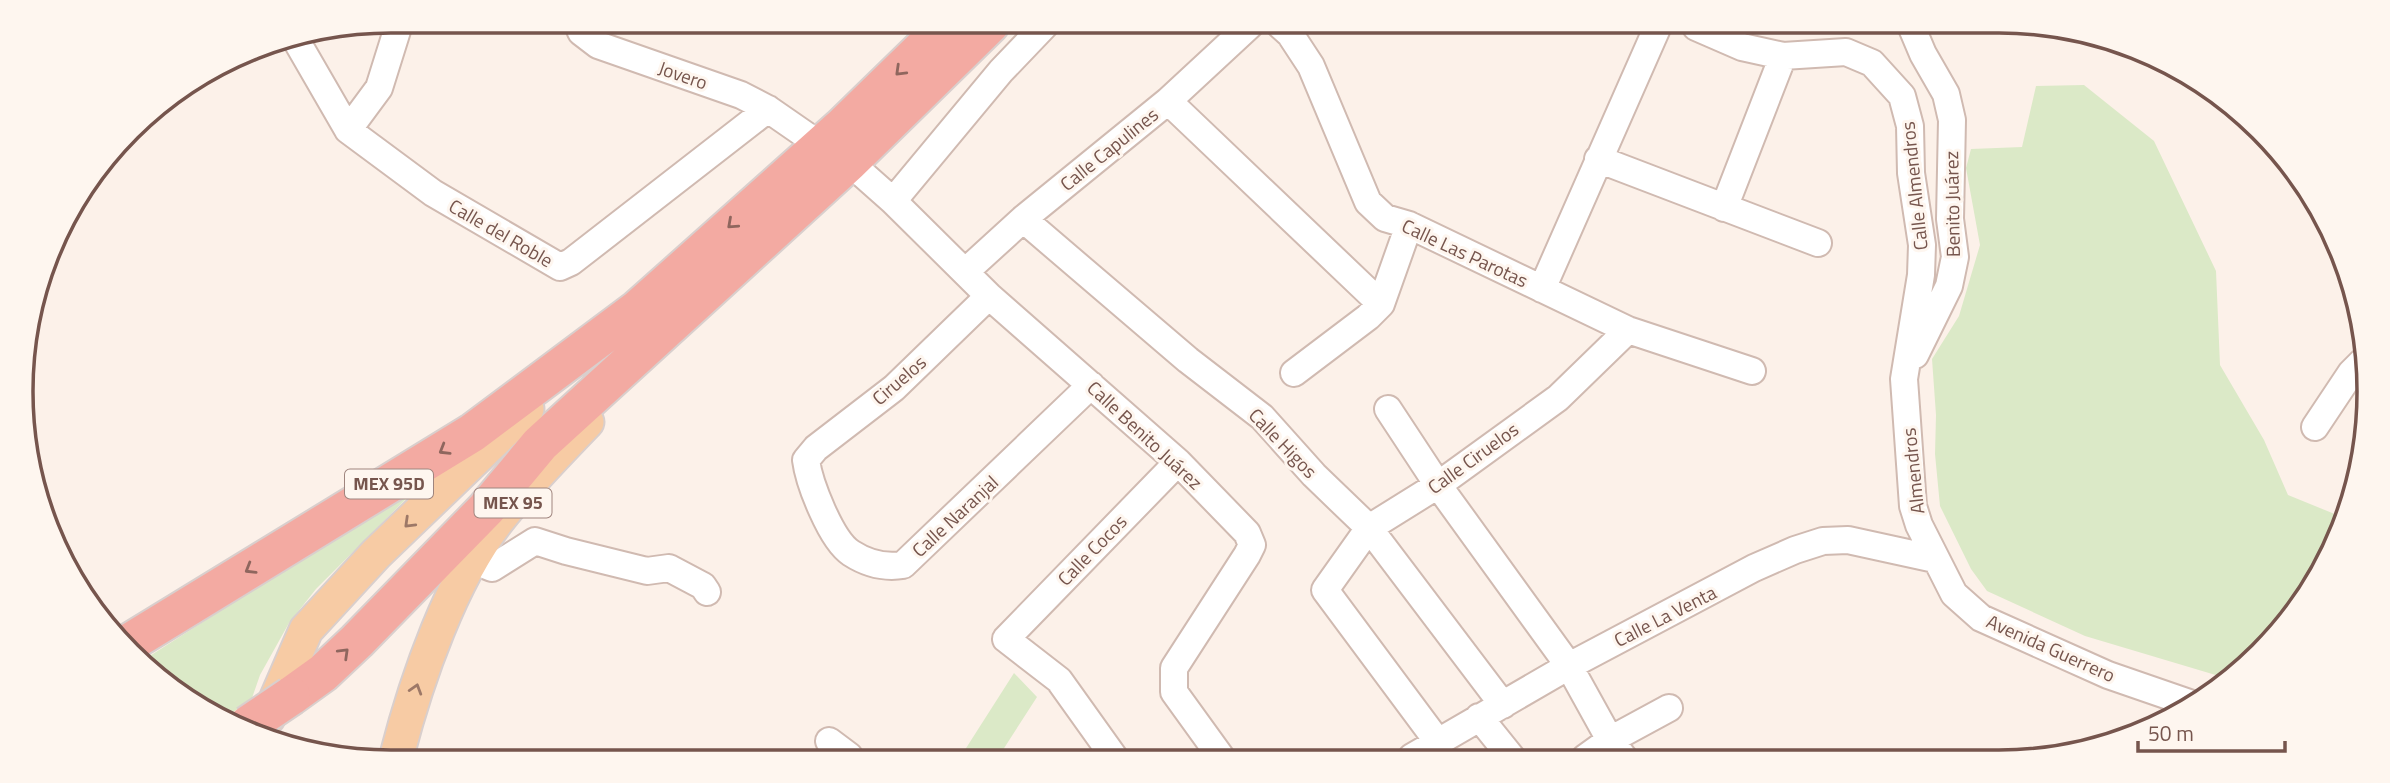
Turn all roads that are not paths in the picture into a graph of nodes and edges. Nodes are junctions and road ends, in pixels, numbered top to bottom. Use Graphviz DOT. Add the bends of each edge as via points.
graph roads {
  1 [pos="396,33"];
  2 [pos="582,33"];
  3 [pos="939,33"];
  4 [pos="977,33"];
  5 [pos="1037,33"];
  6 [pos="1241,33"];
  7 [pos="1289,33"];
  8 [pos="1655,33"];
  9 [pos="1710,33"];
  10 [pos="1914,33"];
  11 [pos="299,45"];
  12 [pos="1783,57"];
  13 [pos="1168,100"];
  14 [pos="768,108"];
  15 [pos="348,130"];
  16 [pos="821,144"];
  17 [pos="1598,159"];
  18 [pos="893,201"];
  19 [pos="1724,208"];
  20 [pos="1023,219"];
  21 [pos="1409,225"];
  22 [pos="1818,243"];
  23 [pos="965,272"];
  24 [pos="1542,289"];
  25 [pos="989,296"];
  26 [pos="703,297"];
  27 [pos="1381,304"];
  28 [pos="638,309"];
  29 [pos="1628,330"];
  30 [pos="2356,368"];
  31 [pos="1752,371"];
  32 [pos="1294,373"];
  33 [pos="1904,379"];
  34 [pos="1091,385"];
  35 [pos="1388,409"];
  36 [pos="2315,428"];
  37 [pos="806,460"];
  38 [pos="1178,462"];
  39 [pos="1438,485"];
  40 [pos="1369,528"];
  41 [pos="1935,559"];
  42 [pos="472,560"];
  43 [pos="707,592"];
  44 [pos="134,640"];
  45 [pos="1569,666"];
  46 [pos="2181,700"];
  47 [pos="1503,705"];
  48 [pos="1670,708"];
  49 [pos="1479,717"];
  50 [pos="253,722"];
  51 [pos="265,727"];
  52 [pos="1438,742"];
  53 [pos="1617,749"];
  54 [pos="398,750"];
  55 [pos="1109,750"];
  56 [pos="1216,750"];
  57 [pos="1424,750"];
  58 [pos="1506,750"];
  1 -- 15 [label="street" via="379,88"];
  2 -- 14 [label="street, Jovero" via="598,45"];
  3 -- 16 [label="highway, MEX 95, one-way"];
  4 -- 16 [label="highway, MEX 95"];
  5 -- 18 [label="street"];
  6 -- 13 [label="street, Calle Capulines"];
  7 -- 21 [label="street, Calle Las Parotas" via="1311,66 1368,201 1385,218"];
  8 -- 17 [label="street"];
  9 -- 12 [label="street, Calle Almendros"];
  10 -- 33 [label="street, Benito Juárez" via="1947,94 1952,120 1950,219 1955,257 1949,286"];
  11 -- 15 [label="street, Calle del Roble"];
  12 -- 19 [label="street"];
  12 -- 33 [label="street, Calle Almendros" via="1846,52 1872,62 1902,96 1910,126 1911,173 1922,246"];
  13 -- 20 [label="street, Calle Capulines"];
  13 -- 27 [label="street"];
  14 -- 15 [label="street, Calle del Roble" via="560,267 433,194"];
  14 -- 16 [label="street, Jovero"];
  16 -- 18 [label="street, Calle Benito Juárez"];
  16 -- 26 [label="highway, MEX 95"];
  16 -- 28 [label="highway, MEX 95, one-way"];
  17 -- 19 [label="street"];
  17 -- 24 [label="street"];
  18 -- 23 [label="street, Calle Benito Juárez"];
  19 -- 22 [label="street"];
  20 -- 23 [label="street, Calle Capulines"];
  20 -- 40 [label="street, Calle Higos" via="1262,417"];
  21 -- 24 [label="street, Calle Las Parotas"];
  21 -- 27 [label="street"];
  23 -- 25 [label="street, Calle Benito Juárez"];
  24 -- 29 [label="street, Calle Las Parotas"];
  25 -- 34 [label="street, Calle Benito Juárez"];
  25 -- 37 [label="street, Ciruelos" via="894,388"];
  26 -- 42 [label="main road, MEX 95" via="661,349 500,517"];
  50 -- 26 [label="highway, one-way, bridge" via="323,673 486,509 540,444"];
  27 -- 32 [label="street"];
  28 -- 44 [label="highway, MEX 95D, one-way" via="472,433"];
  28 -- 51 [label="main road, MEX 95, one-way" via="376,554 306,630"];
  29 -- 31 [label="street, Calle Las Parotas"];
  29 -- 39 [label="street, Calle Ciruelos" via="1558,398"];
  30 -- 36 [label="street"];
  33 -- 41 [label="street, Almendros" via="1913,506"];
  34 -- 37 [label="street, Calle Naranjal" via="903,565 885,568 849,552 826,520"];
  34 -- 38 [label="street, Calle Benito Juárez"];
  35 -- 39 [label="street"];
  38 -- 55 [label="street, Calle Cocos" via="1006,639 1059,680"];
  38 -- 56 [label="street, Calle Benito Juárez" via="1247,533 1252,545 1174,668 1174,692"];
  39 -- 40 [label="street, Calle Ciruelos"];
  39 -- 45 [label="street"];
  40 -- 47 [label="street, Calle Higos"];
  40 -- 52 [label="street, Calle Ciruelos" via="1325,590"];
  41 -- 45 [label="street, Calle La Venta" via="1848,540 1823,541 1754,568"];
  41 -- 46 [label="street, Avenida Guerrero" via="1954,594 1981,618 2108,675"];
  42 -- 43 [label="street" via="492,568 535,541 647,570 669,568"];
  54 -- 42 [label="main road, MEX 95, one-way" via="420,678"];
  45 -- 47 [label="street, Calle La Venta"];
  45 -- 53 [label="street"];
  47 -- 49 [label="street, Calle La Venta"];
  48 -- 53 [label="street"];
  49 -- 52 [label="street, Calle La Venta"];
  49 -- 58 [label="street"];
  52 -- 57 [label="street, Calle La Venta"];
}
